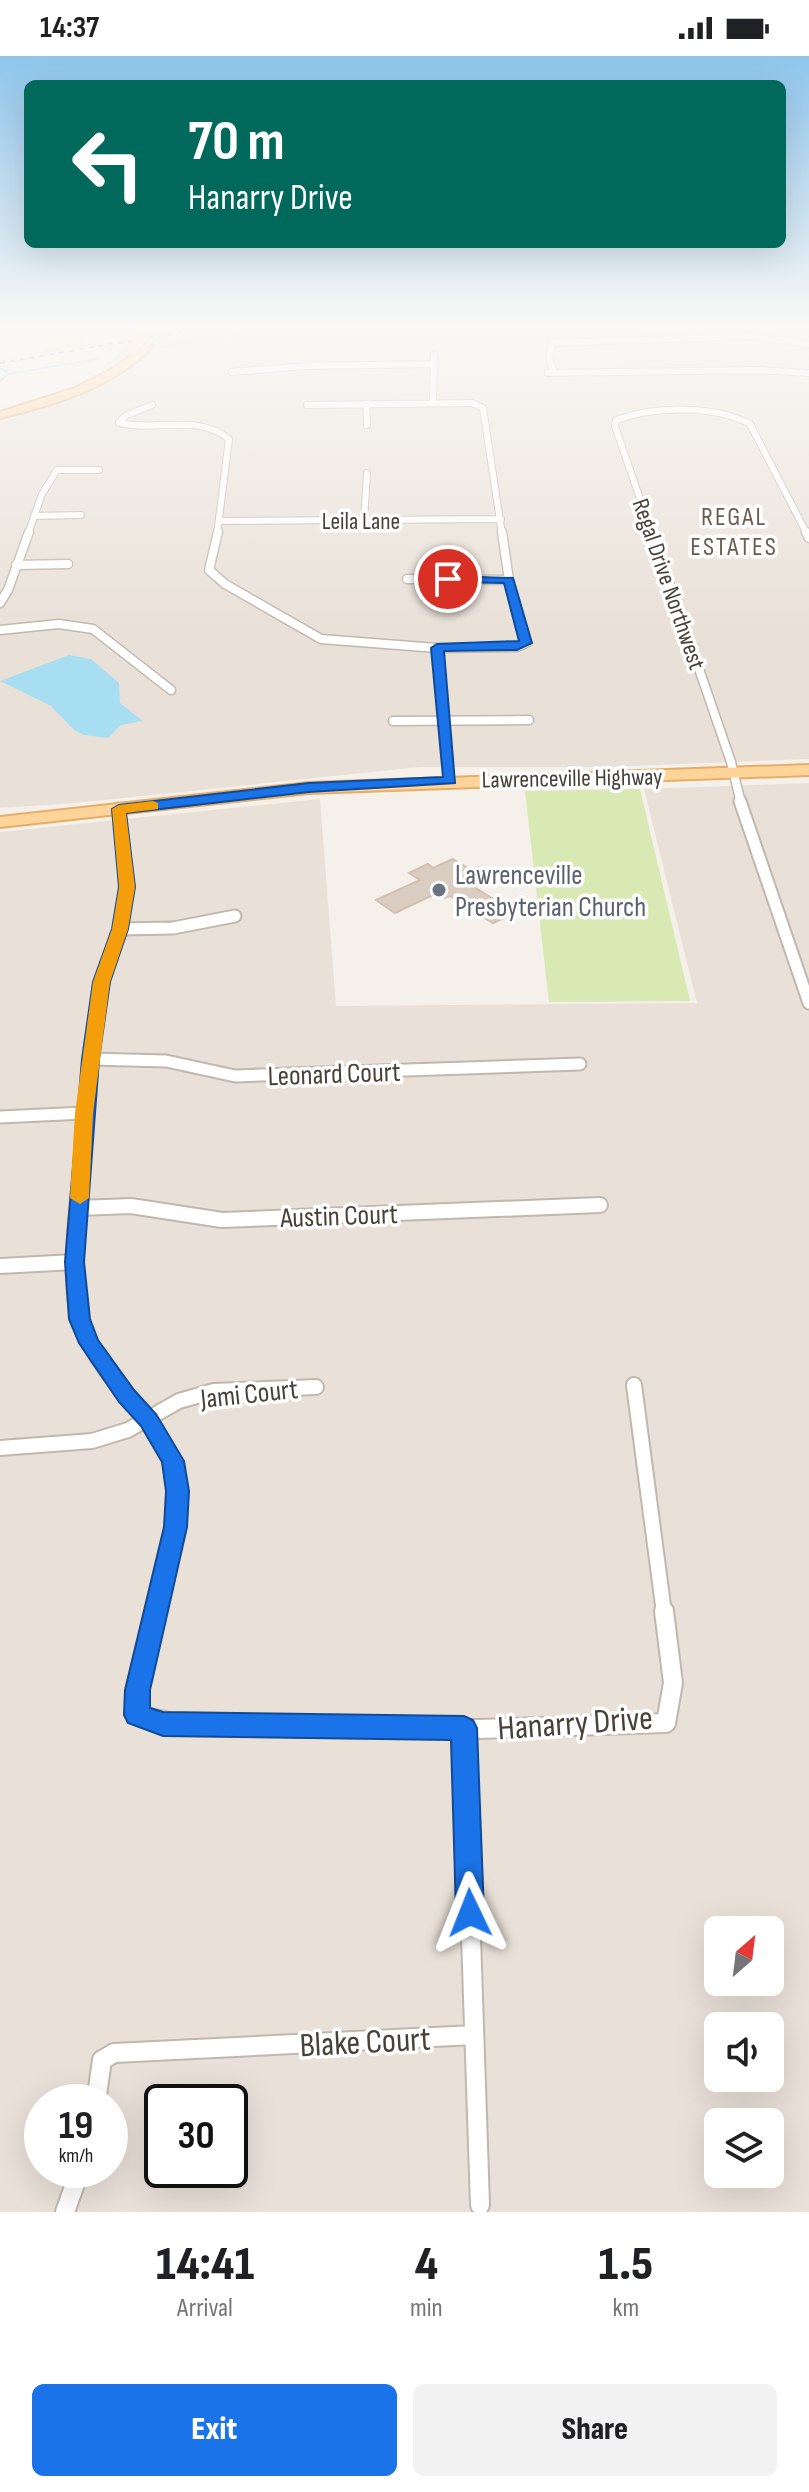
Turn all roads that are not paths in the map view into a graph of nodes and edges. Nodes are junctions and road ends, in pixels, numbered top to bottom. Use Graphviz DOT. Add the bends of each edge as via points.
graph roads {
  1 [pos="211,429"];
  2 [pos="486,429"];
  3 [pos="616,429"];
  4 [pos="752,429"];
  5 [pos="99,470"];
  6 [pos="367,473"];
  7 [pos="81,515"];
  8 [pos="34,516"];
  9 [pos="501,519"];
  10 [pos="220,521"];
  11 [pos="364,521"];
  12 [pos="809,538"];
  13 [pos="68,564"];
  14 [pos="16,565"];
  15 [pos="407,579"];
  16 [pos="509,580"];
  17 [pos="0,603"];
  18 [pos="0,630"];
  19 [pos="437,648"];
  20 [pos="171,690"];
  21 [pos="446,720"];
  22 [pos="529,720"];
  23 [pos="393,721"];
  24 [pos="809,770"];
  25 [pos="732,774"];
  26 [pos="450,780"];
  27 [pos="119,809"];
  28 [pos="0,822"];
  29 [pos="235,916"];
  30 [pos="120,929"];
  31 [pos="809,1003"];
  32 [pos="90,1059"];
  33 [pos="580,1064"];
  34 [pos="84,1113"];
  35 [pos="0,1117"];
  36 [pos="600,1205"];
  37 [pos="79,1208"];
  38 [pos="74,1262"];
  39 [pos="0,1266"];
  40 [pos="634,1385"];
  41 [pos="316,1387"];
  42 [pos="148,1420"];
  43 [pos="0,1448"];
  44 [pos="464,1728"];
  45 [pos="474,2035"];
  46 [pos="99,2084"];
  47 [pos="74,2188"];
  48 [pos="480,2205"];
  49 [pos="65,2212"];
  1 -- 10 [label="street" via="229,439"];
  2 -- 9 [label="street"];
  3 -- 25 [label="street, Regal Drive Northwest"];
  4 -- 12 [label="street, Regal Drive Northwest"];
  5 -- 8 [label="street" via="57,470"];
  6 -- 11 [label="street"];
  7 -- 8 [label="street"];
  8 -- 14 [label="street"];
  9 -- 11 [label="street, Leila Lane"];
  9 -- 16 [label="street"];
  10 -- 11 [label="street, Leila Lane"];
  10 -- 19 [label="street" via="209,570 239,592 321,639"];
  13 -- 14 [label="street"];
  14 -- 17 [label="street"];
  15 -- 16 [label="street"];
  16 -- 19 [label="street" via="526,643"];
  18 -- 20 [label="street" via="59,624 93,629"];
  19 -- 21 [label="street"];
  21 -- 22 [label="street"];
  21 -- 23 [label="street"];
  21 -- 26 [label="street"];
  24 -- 25 [label="main road, Lawrenceville Highway"];
  25 -- 26 [label="main road, Lawrenceville Highway"];
  25 -- 31 [label="street"];
  26 -- 27 [label="main road, Lawrenceville Highway" via="309,788"];
  27 -- 28 [label="main road, Lawrenceville Highway"];
  27 -- 30 [label="street, Hanarry Drive" via="127,887"];
  29 -- 30 [label="street" via="173,928"];
  30 -- 32 [label="street, Hanarry Drive" via="101,982"];
  32 -- 33 [label="street, Leonard Court" via="166,1061 235,1076"];
  32 -- 34 [label="street, Hanarry Drive"];
  34 -- 35 [label="street"];
  34 -- 37 [label="street, Hanarry Drive"];
  36 -- 37 [label="street, Austin Court" via="222,1220 131,1206"];
  37 -- 38 [label="street, Hanarry Drive"];
  38 -- 39 [label="street"];
  38 -- 42 [label="street, Hanarry Drive" via="79,1319 89,1343"];
  40 -- 44 [label="street, Hanarry Drive" via="673,1683 666,1723"];
  41 -- 42 [label="street, Jami Court" via="214,1391 179,1401"];
  42 -- 43 [label="street, Jami Court" via="92,1441"];
  42 -- 44 [label="street, Hanarry Drive" via="173,1461 178,1491 137,1715 163,1724"];
  44 -- 45 [label="street"];
  45 -- 46 [label="street, Blake Court" via="114,2053 102,2060"];
  45 -- 48 [label="street"];
  47 -- 49 [label="street"];
}
